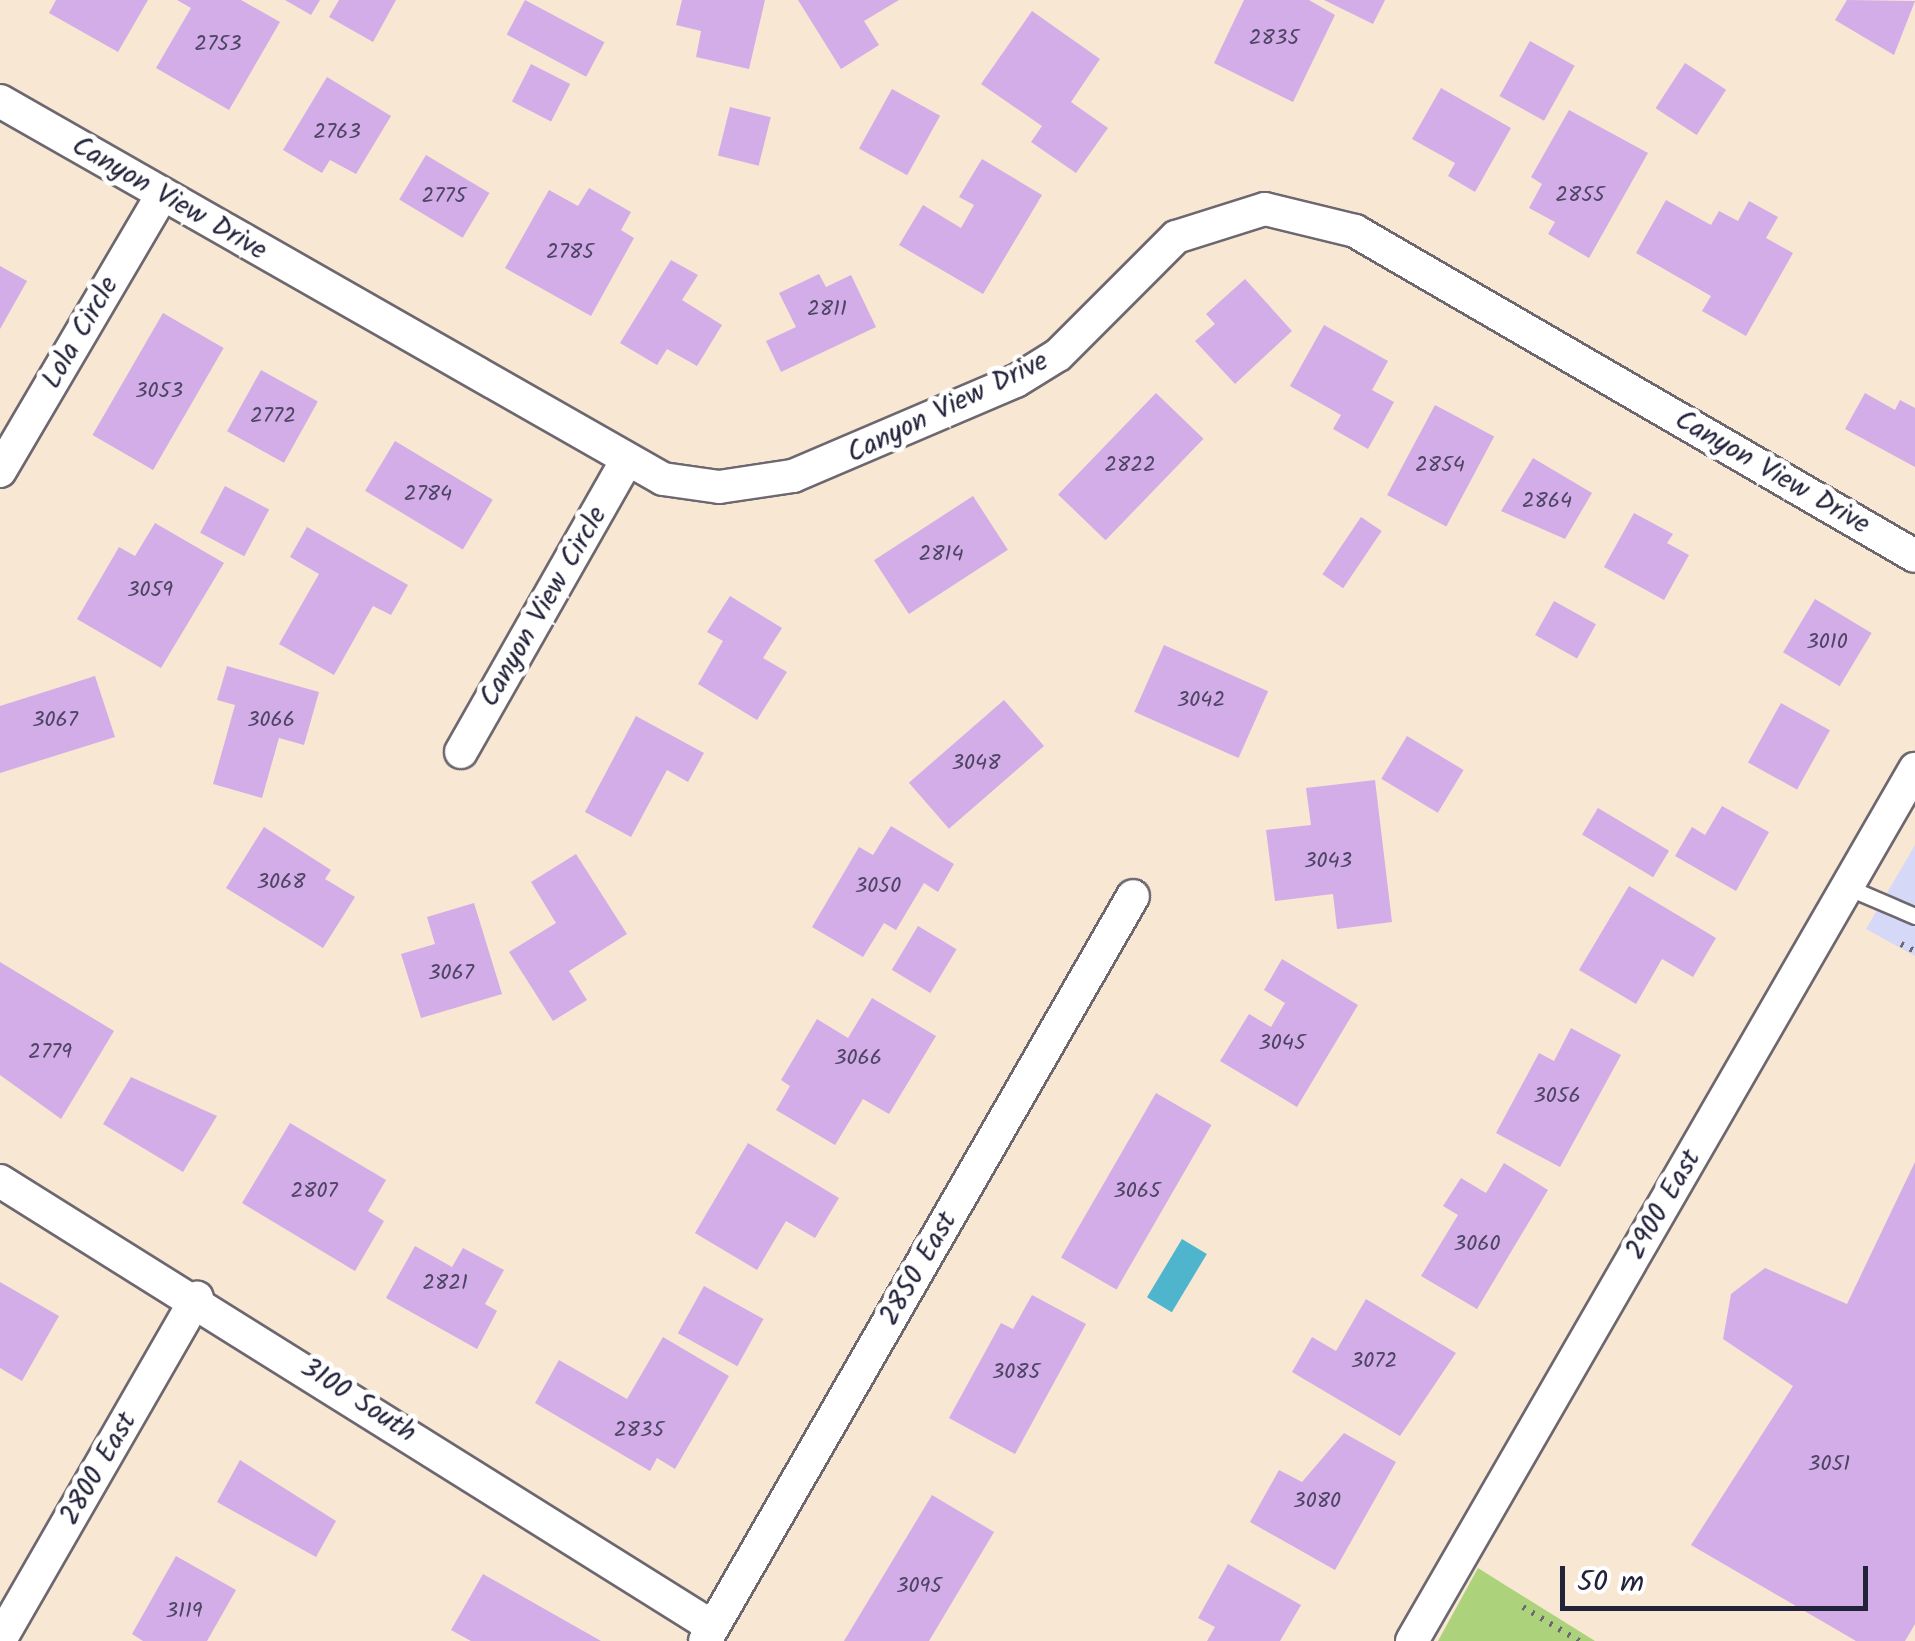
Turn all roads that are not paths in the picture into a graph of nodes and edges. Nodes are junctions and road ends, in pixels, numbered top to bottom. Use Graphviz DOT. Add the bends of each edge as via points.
graph roads {
  1 [pos="0,102"];
  2 [pos="162,194"];
  3 [pos="626,462"];
  4 [pos="0,470"];
  5 [pos="1915,556"];
  6 [pos="461,752"];
  7 [pos="1915,769"];
  8 [pos="1847,887"];
  9 [pos="1133,896"];
  10 [pos="1915,916"];
  11 [pos="0,1181"];
  12 [pos="197,1298"];
  13 [pos="708,1634"];
  14 [pos="0,1640"];
  15 [pos="1412,1641"];
  1 -- 2 [label="street, Canyon View Drive"];
  2 -- 3 [label="street, Canyon View Drive"];
  2 -- 4 [label="street, Lola Circle"];
  3 -- 5 [label="street, Canyon View Drive" via="663,480 720,487 829,465 1034,372 1176,236 1265,208 1355,232"];
  3 -- 6 [label="street, Canyon View Circle"];
  7 -- 8 [label="street, 2900 East"];
  8 -- 10 [label="lane"];
  8 -- 15 [label="street, 2900 East"];
  9 -- 13 [label="street, 2850 East"];
  11 -- 12 [label="street, 3100 South"];
  12 -- 13 [label="street, 3100 South"];
  12 -- 14 [label="street, 2800 East"];
}
